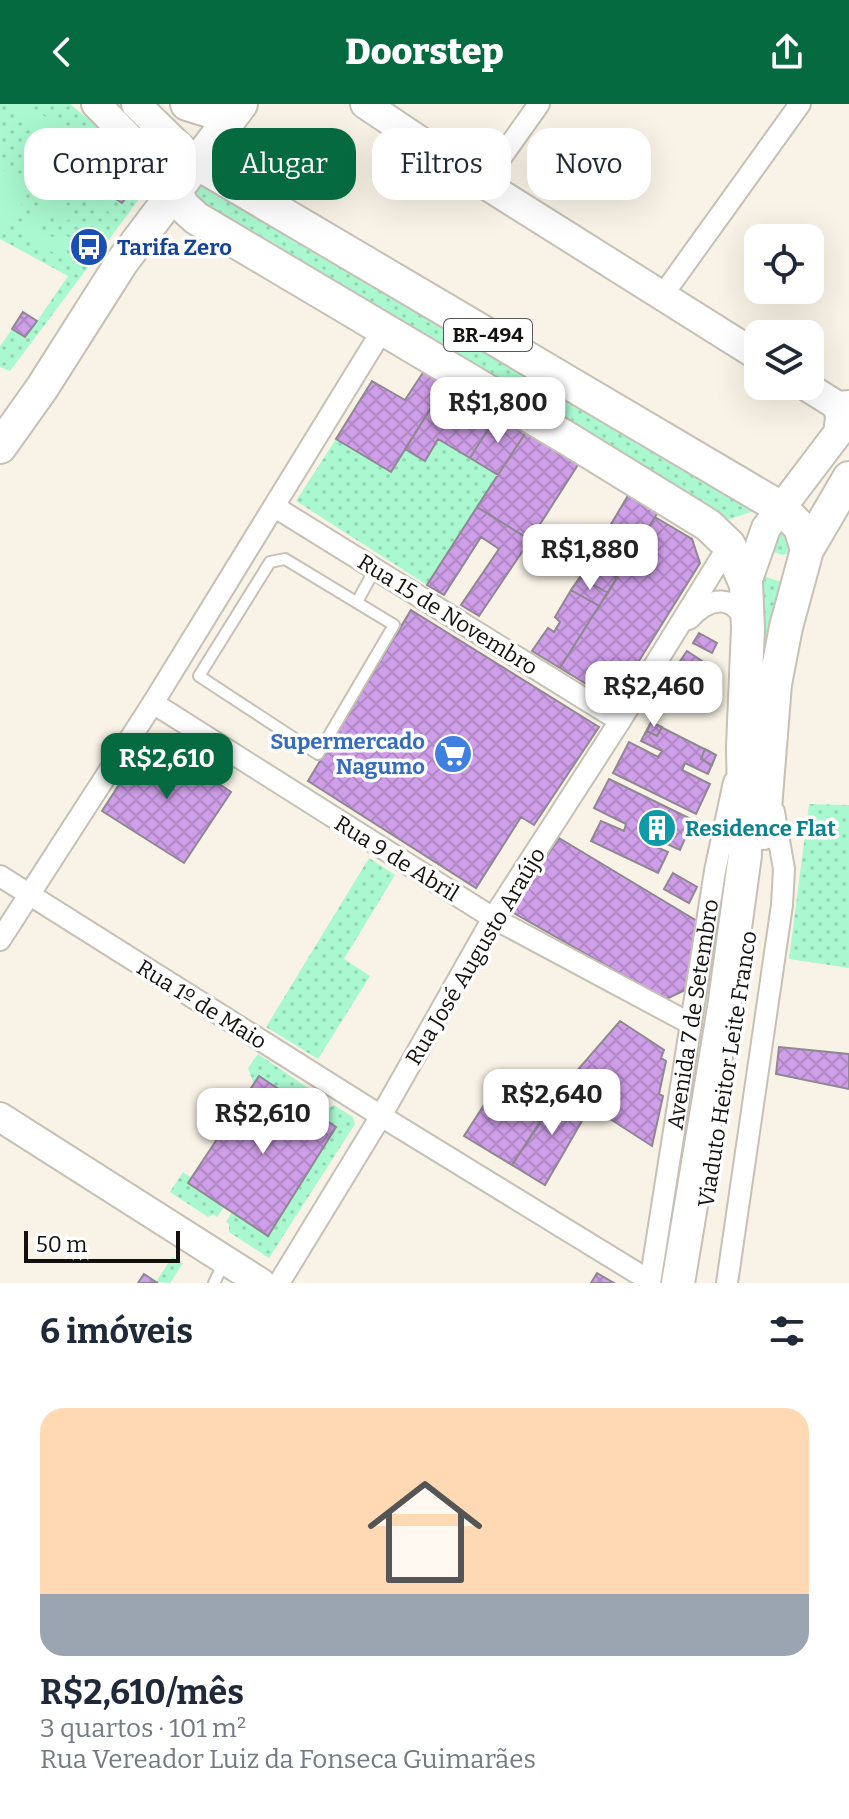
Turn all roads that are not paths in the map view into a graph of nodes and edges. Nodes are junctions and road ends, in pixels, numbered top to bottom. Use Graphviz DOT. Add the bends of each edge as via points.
graph roads {
  1 [pos="96,104"];
  2 [pos="136,104"];
  3 [pos="187,104"];
  4 [pos="365,104"];
  5 [pos="539,104"];
  6 [pos="800,104"];
  7 [pos="239,107"];
  8 [pos="121,128"];
  9 [pos="160,128"];
  10 [pos="401,128"];
  11 [pos="511,144"];
  12 [pos="196,161"];
  13 [pos="196,163"];
  14 [pos="168,200"];
  15 [pos="180,200"];
  16 [pos="510,200"];
  17 [pos="662,296"];
  18 [pos="383,329"];
  19 [pos="744,347"];
  20 [pos="822,400"];
  21 [pos="843,418"];
  22 [pos="0,447"];
  23 [pos="849,478"];
  24 [pos="275,507"];
  25 [pos="781,508"];
  26 [pos="729,545"];
  27 [pos="807,550"];
  28 [pos="375,569"];
  29 [pos="746,585"];
  30 [pos="357,602"];
  31 [pos="748,628"];
  32 [pos="676,633"];
  33 [pos="153,703"];
  34 [pos="620,721"];
  35 [pos="743,747"];
  36 [pos="768,778"];
  37 [pos="753,855"];
  38 [pos="0,876"];
  39 [pos="29,895"];
  40 [pos="493,918"];
  41 [pos="0,940"];
  42 [pos="691,1024"];
  43 [pos="381,1116"];
  44 [pos="0,1117"];
  45 [pos="220,1272"];
  46 [pos="660,1282"];
  47 [pos="261,1283"];
  48 [pos="279,1283"];
  49 [pos="693,1283"];
  50 [pos="727,1283"];
  1 -- 8 [label="street"];
  2 -- 9 [label="street"];
  3 -- 7 [label="main road" via="213,112"];
  4 -- 10 [label="street"];
  5 -- 11 [label="street"];
  6 -- 17 [label="street"];
  7 -- 12 [label="main road"];
  13 -- 25 [label="main road, BR-494"];
  14 -- 22 [label="main road"];
  15 -- 18 [label="main road, BR-494" via="196,218"];
  16 -- 17 [label="street"];
  17 -- 19 [label="street"];
  18 -- 24 [label="street"];
  18 -- 26 [label="main road, BR-494" via="708,525"];
  20 -- 21 [label="street"];
  21 -- 25 [label="street, Avenida 7 de Setembro"];
  23 -- 27 [label="main road"];
  24 -- 28 [label="street, Rua 15 de Novembro"];
  24 -- 33 [label="street"];
  25 -- 27 [label="main road" via="800,527"];
  25 -- 29 [label="street, Avenida 7 de Setembro" via="766,528"];
  26 -- 29 [label="main road, BR-494"];
  26 -- 32 [label="street, Rua José Augusto Araújo"];
  27 -- 36 [label="main road" via="779,663"];
  28 -- 30 [label="lane"];
  28 -- 34 [label="street, Rua 15 de Novembro"];
  29 -- 31 [label="main road, Avenida 7 de Setembro"];
  30 -- 30 [label="lane" via="292,561 274,560 199,676 318,754 394,625"];
  31 -- 32 [label="street, Rua José Augusto Araújo" via="738,609 713,601"];
  31 -- 35 [label="main road, Avenida 7 de Setembro"];
  32 -- 34 [label="street, Rua José Augusto Araújo"];
  33 -- 39 [label="street"];
  33 -- 40 [label="street, Rua 9 de Abril"];
  34 -- 40 [label="street, Rua José Augusto Araújo"];
  35 -- 37 [label="main road, Avenida 7 de Setembro"];
  35 -- 42 [label="street, Avenida 7 de Setembro" via="721,835"];
  36 -- 37 [label="main road"];
  36 -- 50 [label="street" via="784,869 782,905"];
  37 -- 46 [label="main road" via="724,1008"];
  37 -- 49 [label="main road, Viaduto Heitor Leite Franco"];
  38 -- 39 [label="street, Rua 1º de Maio"];
  39 -- 41 [label="street"];
  39 -- 43 [label="street, Rua 1º de Maio"];
  40 -- 42 [label="street, Rua 9 de Abril"];
  40 -- 43 [label="street, Rua José Augusto Araújo"];
  42 -- 46 [label="street, Avenida 7 de Setembro"];
  43 -- 46 [label="street, Rua 1º de Maio"];
  43 -- 48 [label="street, Rua José Augusto Araújo"];
  44 -- 45 [label="street"];
  45 -- 47 [label="street"];
}
